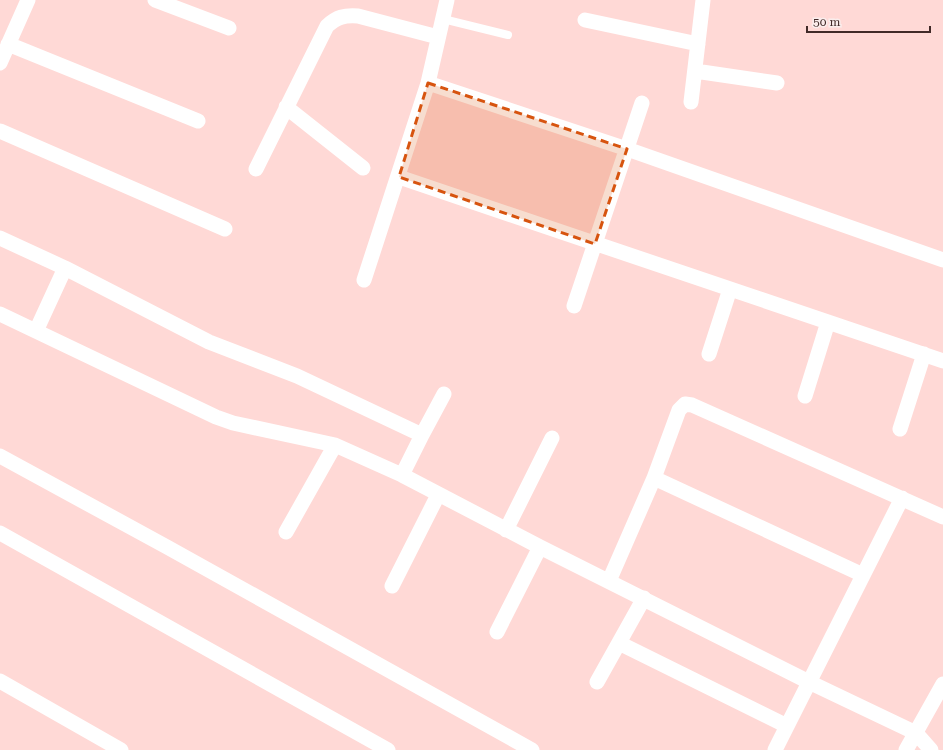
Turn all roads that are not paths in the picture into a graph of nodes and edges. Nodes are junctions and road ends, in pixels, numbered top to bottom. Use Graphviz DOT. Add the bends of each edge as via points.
graph roads {
  1 [pos="28,0"];
  2 [pos="155,0"];
  3 [pos="447,0"];
  4 [pos="703,0"];
  5 [pos="443,19"];
  6 [pos="584,20"];
  7 [pos="229,28"];
  8 [pos="508,36"];
  9 [pos="438,38"];
  10 [pos="8,44"];
  11 [pos="698,44"];
  12 [pos="0,63"];
  13 [pos="695,71"];
  14 [pos="428,83"];
  15 [pos="777,83"];
  16 [pos="690,102"];
  17 [pos="642,103"];
  18 [pos="286,107"];
  19 [pos="198,121"];
  20 [pos="0,131"];
  21 [pos="627,149"];
  22 [pos="363,168"];
  23 [pos="256,169"];
  24 [pos="399,178"];
  25 [pos="225,229"];
  26 [pos="0,238"];
  27 [pos="595,244"];
  28 [pos="943,260"];
  29 [pos="65,268"];
  30 [pos="364,280"];
  31 [pos="730,289"];
  32 [pos="574,306"];
  33 [pos="0,314"];
  34 [pos="828,322"];
  35 [pos="36,332"];
  36 [pos="709,354"];
  37 [pos="924,354"];
  38 [pos="943,360"];
  39 [pos="444,394"];
  40 [pos="805,396"];
  41 [pos="900,429"];
  42 [pos="422,435"];
  43 [pos="552,438"];
  44 [pos="335,445"];
  45 [pos="0,456"];
  46 [pos="402,475"];
  47 [pos="654,478"];
  48 [pos="438,495"];
  49 [pos="902,498"];
  50 [pos="943,517"];
  51 [pos="506,530"];
  52 [pos="286,532"];
  53 [pos="0,533"];
  54 [pos="540,547"];
  55 [pos="862,575"];
  56 [pos="608,581"];
  57 [pos="392,586"];
  58 [pos="644,598"];
  59 [pos="497,632"];
  60 [pos="619,643"];
  61 [pos="0,681"];
  62 [pos="597,682"];
  63 [pos="810,682"];
  64 [pos="943,684"];
  65 [pos="787,726"];
  66 [pos="916,733"];
  67 [pos="121,750"];
  68 [pos="388,750"];
  69 [pos="532,750"];
  70 [pos="775,750"];
  71 [pos="906,750"];
  72 [pos="931,750"];
  1 -- 10 [label="street"];
  2 -- 7 [label="street"];
  3 -- 5 [label="street"];
  4 -- 11 [label="street"];
  5 -- 8 [label="lane"];
  5 -- 9 [label="street"];
  6 -- 11 [label="street"];
  9 -- 14 [label="street"];
  9 -- 18 [label="street" via="358,16 336,18 327,26"];
  10 -- 12 [label="street"];
  10 -- 19 [label="street"];
  11 -- 13 [label="street"];
  13 -- 15 [label="street"];
  13 -- 16 [label="street"];
  14 -- 21 [label="street"];
  14 -- 24 [label="street"];
  17 -- 21 [label="street"];
  18 -- 22 [label="street"];
  18 -- 23 [label="street"];
  20 -- 25 [label="street"];
  21 -- 27 [label="street"];
  21 -- 28 [label="street"];
  24 -- 27 [label="street"];
  24 -- 30 [label="street"];
  26 -- 29 [label="street"];
  27 -- 31 [label="street"];
  27 -- 32 [label="street"];
  29 -- 35 [label="street"];
  29 -- 42 [label="street" via="209,342 297,376"];
  31 -- 34 [label="street"];
  31 -- 36 [label="street"];
  33 -- 35 [label="street"];
  34 -- 37 [label="street"];
  34 -- 40 [label="street"];
  35 -- 44 [label="street" via="216,417"];
  37 -- 38 [label="street"];
  37 -- 41 [label="street"];
  39 -- 42 [label="street"];
  42 -- 46 [label="street"];
  43 -- 51 [label="street"];
  44 -- 46 [label="street"];
  44 -- 52 [label="street"];
  45 -- 69 [label="street"];
  46 -- 48 [label="street"];
  47 -- 49 [label="street" via="679,410 685,404"];
  47 -- 55 [label="street"];
  47 -- 56 [label="street"];
  48 -- 51 [label="street"];
  48 -- 57 [label="street"];
  49 -- 50 [label="street"];
  49 -- 55 [label="street"];
  51 -- 54 [label="street"];
  53 -- 68 [label="street"];
  54 -- 56 [label="street"];
  54 -- 59 [label="street"];
  55 -- 63 [label="street"];
  56 -- 58 [label="street"];
  58 -- 60 [label="street"];
  58 -- 63 [label="street"];
  60 -- 62 [label="street"];
  60 -- 65 [label="street"];
  61 -- 67 [label="street"];
  63 -- 65 [label="street"];
  63 -- 66 [label="street"];
  64 -- 66 [label="street"];
  65 -- 70 [label="street"];
  66 -- 71 [label="street"];
  66 -- 72 [label="street"];
}
